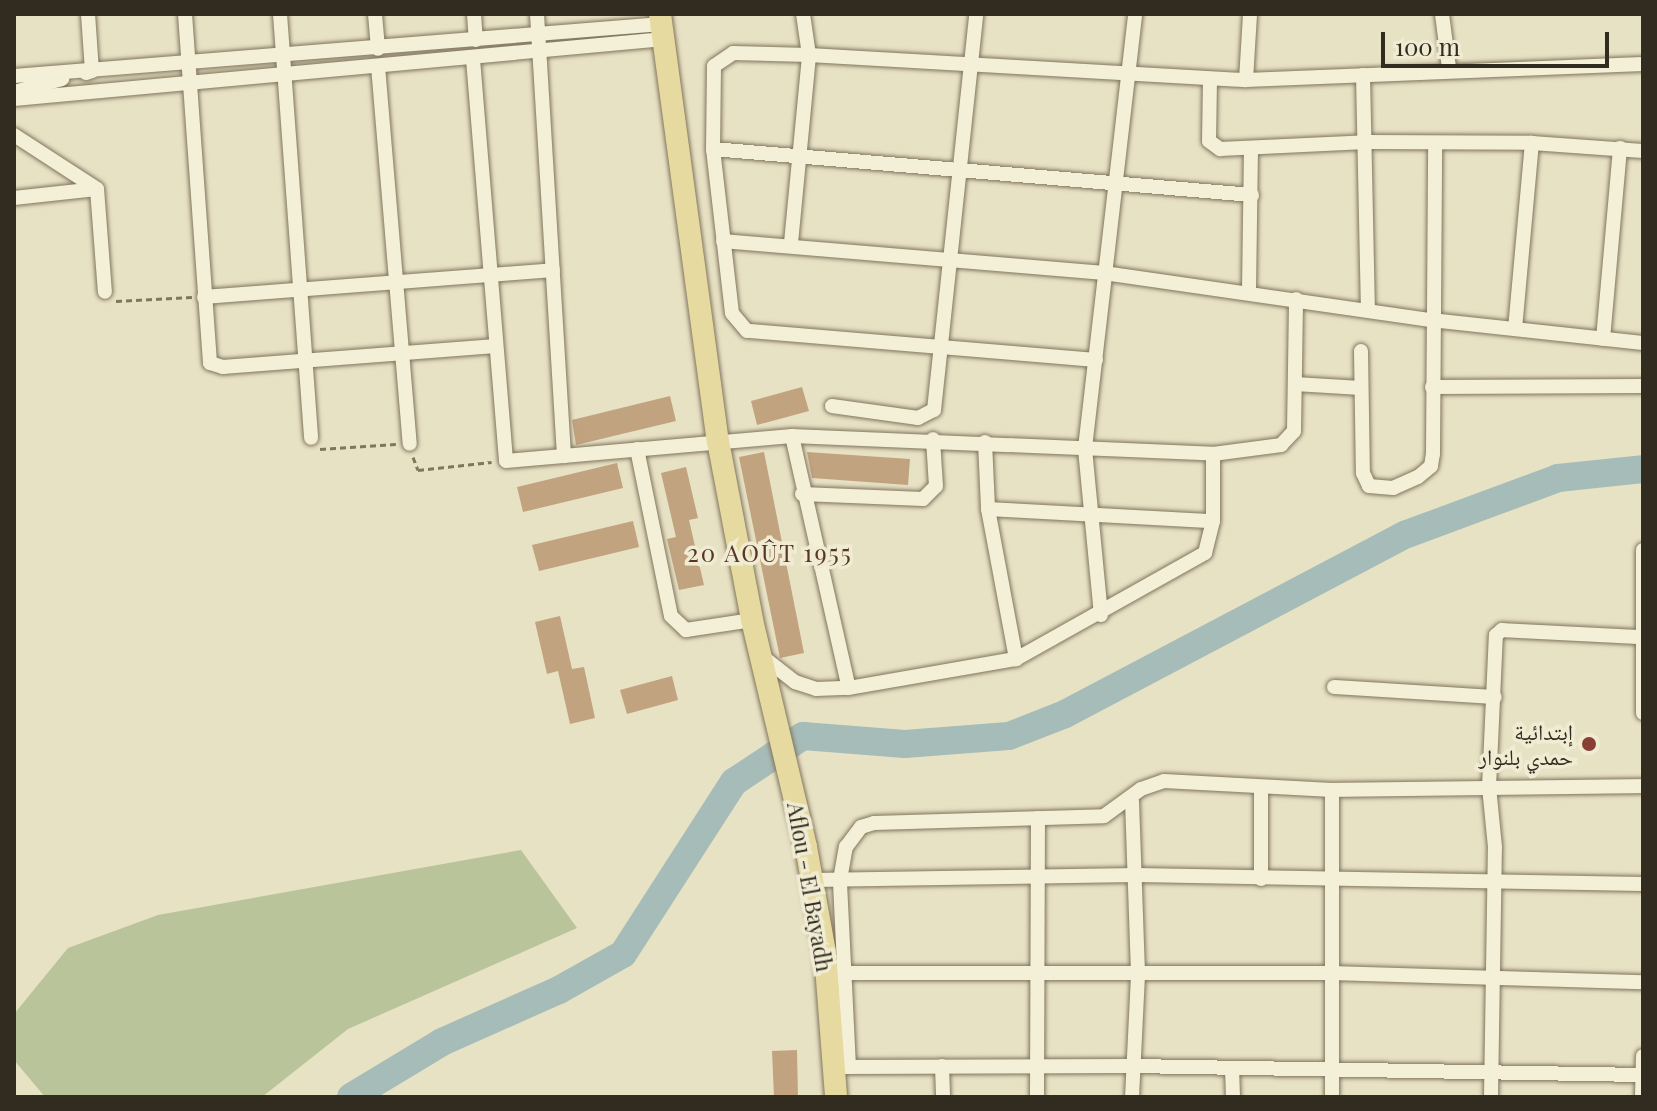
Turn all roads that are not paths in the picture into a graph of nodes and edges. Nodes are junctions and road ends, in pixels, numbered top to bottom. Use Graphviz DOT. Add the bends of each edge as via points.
graph roads {
  1 [pos="88,14"];
  2 [pos="185,14"];
  3 [pos="280,14"];
  4 [pos="375,14"];
  5 [pos="474,14"];
  6 [pos="537,14"];
  7 [pos="803,14"];
  8 [pos="976,14"];
  9 [pos="1135,14"];
  10 [pos="1250,14"];
  11 [pos="1442,14"];
  12 [pos="662,26"];
  13 [pos="538,33"];
  14 [pos="476,40"];
  15 [pos="378,49"];
  16 [pos="538,52"];
  17 [pos="283,55"];
  18 [pos="809,55"];
  19 [pos="473,59"];
  20 [pos="969,63"];
  21 [pos="189,64"];
  22 [pos="1643,64"];
  23 [pos="378,66"];
  24 [pos="1449,68"];
  25 [pos="92,71"];
  26 [pos="1127,71"];
  27 [pos="285,73"];
  28 [pos="1363,75"];
  29 [pos="14,76"];
  30 [pos="1210,79"];
  31 [pos="1246,80"];
  32 [pos="189,81"];
  33 [pos="14,92"];
  34 [pos="14,99"];
  35 [pos="14,135"];
  36 [pos="1366,142"];
  37 [pos="1435,143"];
  38 [pos="1532,143"];
  39 [pos="1620,148"];
  40 [pos="713,149"];
  41 [pos="1251,149"];
  42 [pos="1643,151"];
  43 [pos="803,155"];
  44 [pos="957,171"];
  45 [pos="1114,183"];
  46 [pos="97,189"];
  47 [pos="1252,195"];
  48 [pos="14,198"];
  49 [pos="723,241"];
  50 [pos="791,243"];
  51 [pos="948,256"];
  52 [pos="553,270"];
  53 [pos="1104,273"];
  54 [pos="490,276"];
  55 [pos="399,282"];
  56 [pos="301,290"];
  57 [pos="1249,291"];
  58 [pos="105,292"];
  59 [pos="204,297"];
  60 [pos="1296,299"];
  61 [pos="1368,310"];
  62 [pos="1431,320"];
  63 [pos="1515,329"];
  64 [pos="1603,339"];
  65 [pos="942,343"];
  66 [pos="1643,343"];
  67 [pos="495,346"];
  68 [pos="1361,351"];
  69 [pos="404,352"];
  70 [pos="304,359"];
  71 [pos="1096,360"];
  72 [pos="1295,384"];
  73 [pos="1643,386"];
  74 [pos="1432,387"];
  75 [pos="1361,388"];
  76 [pos="832,406"];
  77 [pos="792,436"];
  78 [pos="311,438"];
  79 [pos="933,439"];
  80 [pos="718,441"];
  81 [pos="985,442"];
  82 [pos="410,444"];
  83 [pos="1085,448"];
  84 [pos="637,449"];
  85 [pos="1213,454"];
  86 [pos="564,456"];
  87 [pos="802,494"];
  88 [pos="988,509"];
  89 [pos="1088,512"];
  90 [pos="1213,521"];
  91 [pos="1643,550"];
  92 [pos="1642,576"];
  93 [pos="1101,615"];
  94 [pos="752,620"];
  95 [pos="1641,637"];
  96 [pos="760,654"];
  97 [pos="1016,659"];
  98 [pos="1334,687"];
  99 [pos="849,688"];
  100 [pos="1495,697"];
  101 [pos="1643,713"];
  102 [pos="1643,786"];
  103 [pos="1261,787"];
  104 [pos="1489,787"];
  105 [pos="1332,790"];
  106 [pos="1132,801"];
  107 [pos="1038,818"];
  108 [pos="1137,875"];
  109 [pos="1040,878"];
  110 [pos="1261,879"];
  111 [pos="812,880"];
  112 [pos="840,880"];
  113 [pos="1331,881"];
  114 [pos="1495,883"];
  115 [pos="1643,884"];
  116 [pos="834,973"];
  117 [pos="1332,973"];
  118 [pos="1038,974"];
  119 [pos="1138,975"];
  120 [pos="1494,979"];
  121 [pos="1643,982"];
  122 [pos="1643,1056"];
  123 [pos="942,1066"];
  124 [pos="1132,1066"];
  125 [pos="842,1067"];
  126 [pos="1037,1068"];
  127 [pos="1232,1068"];
  128 [pos="1332,1070"];
  129 [pos="1492,1073"];
  130 [pos="1642,1075"];
  131 [pos="836,1097"];
  132 [pos="943,1097"];
  133 [pos="1037,1097"];
  134 [pos="1132,1097"];
  135 [pos="1233,1097"];
  136 [pos="1332,1097"];
  137 [pos="1491,1097"];
  138 [pos="1642,1097"];
  1 -- 25 [label="street"];
  2 -- 21 [label="street"];
  3 -- 17 [label="street"];
  4 -- 15 [label="street"];
  5 -- 14 [label="street"];
  6 -- 13 [label="street"];
  7 -- 18 [label="street"];
  8 -- 20 [label="street"];
  9 -- 26 [label="street"];
  10 -- 31 [label="street"];
  11 -- 24 [label="street"];
  12 -- 13 [label="street"];
  12 -- 16 [label="street"];
  12 -- 80 [label="main road, Aflou - El Bayadh"];
  13 -- 14 [label="street"];
  13 -- 16 [label="street"];
  14 -- 15 [label="street"];
  15 -- 17 [label="street"];
  16 -- 19 [label="street"];
  16 -- 52 [label="street"];
  17 -- 21 [label="street"];
  17 -- 27 [label="street"];
  18 -- 20 [label="street"];
  18 -- 40 [label="street" via="733,53 720,59 711,81"];
  18 -- 43 [label="street"];
  19 -- 23 [label="street"];
  19 -- 54 [label="street"];
  20 -- 26 [label="street"];
  20 -- 44 [label="street"];
  21 -- 25 [label="street"];
  21 -- 32 [label="street"];
  22 -- 24 [label="street"];
  23 -- 27 [label="street"];
  23 -- 55 [label="street"];
  24 -- 28 [label="street"];
  25 -- 29 [label="street"];
  25 -- 33 [label="street"];
  26 -- 30 [label="street"];
  26 -- 45 [label="street"];
  27 -- 32 [label="street"];
  27 -- 56 [label="street"];
  28 -- 31 [label="street"];
  28 -- 36 [label="street"];
  30 -- 31 [label="street"];
  30 -- 41 [label="street" via="1210,144"];
  32 -- 34 [label="street"];
  32 -- 59 [label="street"];
  35 -- 46 [label="street"];
  36 -- 37 [label="street"];
  36 -- 41 [label="street"];
  36 -- 61 [label="street"];
  37 -- 38 [label="street"];
  37 -- 62 [label="street"];
  38 -- 39 [label="street"];
  38 -- 63 [label="street"];
  39 -- 42 [label="street"];
  39 -- 64 [label="street"];
  40 -- 43 [label="street"];
  40 -- 49 [label="street"];
  41 -- 47 [label="street"];
  43 -- 44 [label="street"];
  43 -- 50 [label="street"];
  44 -- 45 [label="street"];
  44 -- 51 [label="street"];
  45 -- 47 [label="street"];
  45 -- 53 [label="street"];
  46 -- 48 [label="street"];
  46 -- 58 [label="street"];
  47 -- 57 [label="street"];
  49 -- 50 [label="street"];
  49 -- 65 [label="street" via="732,313 747,331"];
  50 -- 51 [label="street"];
  51 -- 53 [label="street"];
  51 -- 65 [label="street"];
  52 -- 54 [label="street"];
  52 -- 86 [label="street"];
  53 -- 57 [label="street"];
  53 -- 71 [label="street"];
  54 -- 55 [label="street"];
  54 -- 67 [label="street"];
  55 -- 56 [label="street"];
  55 -- 69 [label="street"];
  56 -- 59 [label="street"];
  56 -- 70 [label="street"];
  57 -- 60 [label="street"];
  59 -- 70 [label="street" via="210,363 223,367"];
  60 -- 61 [label="street"];
  60 -- 72 [label="street"];
  61 -- 62 [label="street"];
  62 -- 63 [label="street"];
  62 -- 74 [label="street"];
  63 -- 64 [label="street"];
  64 -- 66 [label="street"];
  65 -- 71 [label="street"];
  65 -- 76 [label="street" via="930,415 918,418"];
  67 -- 69 [label="street"];
  67 -- 86 [label="street" via="506,461"];
  68 -- 75 [label="street"];
  69 -- 70 [label="street"];
  69 -- 82 [label="street"];
  70 -- 78 [label="street"];
  71 -- 83 [label="street"];
  72 -- 75 [label="street"];
  72 -- 85 [label="street" via="1290,439 1281,445"];
  73 -- 74 [label="street"];
  74 -- 75 [label="street" via="1431,466 1408,483 1380,490 1369,486 1363,473"];
  77 -- 79 [label="street"];
  77 -- 80 [label="street"];
  77 -- 87 [label="street"];
  79 -- 81 [label="street"];
  79 -- 87 [label="street" via="936,486 923,499"];
  80 -- 84 [label="street"];
  80 -- 94 [label="main road, Aflou - El Bayadh"];
  81 -- 83 [label="street"];
  81 -- 88 [label="street"];
  83 -- 85 [label="street"];
  83 -- 89 [label="street"];
  84 -- 86 [label="street"];
  84 -- 94 [label="street" via="671,616 686,630"];
  85 -- 90 [label="street"];
  87 -- 99 [label="street"];
  88 -- 89 [label="street"];
  88 -- 97 [label="street"];
  89 -- 90 [label="street"];
  89 -- 93 [label="street"];
  90 -- 93 [label="street" via="1210,545 1197,560"];
  91 -- 92 [label="street"];
  92 -- 95 [label="street"];
  93 -- 97 [label="street"];
  94 -- 96 [label="main road, Aflou - El Bayadh"];
  95 -- 100 [label="street" via="1500,630"];
  95 -- 101 [label="street"];
  96 -- 99 [label="street" via="795,682 816,689"];
  96 -- 111 [label="main road, Aflou - El Bayadh"];
  97 -- 99 [label="street"];
  98 -- 100 [label="street"];
  100 -- 104 [label="street"];
  102 -- 104 [label="street"];
  103 -- 105 [label="street"];
  103 -- 106 [label="street" via="1164,781 1141,789"];
  103 -- 110 [label="street"];
  104 -- 105 [label="street"];
  104 -- 114 [label="street"];
  105 -- 113 [label="street"];
  106 -- 107 [label="street" via="1104,816"];
  106 -- 108 [label="street"];
  107 -- 109 [label="street"];
  107 -- 112 [label="street" via="861,827 846,847"];
  108 -- 109 [label="street"];
  108 -- 110 [label="street"];
  108 -- 119 [label="street"];
  109 -- 112 [label="street"];
  109 -- 118 [label="street"];
  110 -- 113 [label="street"];
  111 -- 112 [label="street"];
  111 -- 116 [label="main road, Aflou - El Bayadh"];
  112 -- 116 [label="street"];
  113 -- 114 [label="street"];
  113 -- 117 [label="street"];
  114 -- 115 [label="street"];
  114 -- 120 [label="street"];
  116 -- 118 [label="street"];
  116 -- 125 [label="main road, Aflou - El Bayadh"];
  117 -- 119 [label="street"];
  117 -- 120 [label="street"];
  117 -- 128 [label="street"];
  118 -- 119 [label="street"];
  118 -- 126 [label="street"];
  119 -- 124 [label="street"];
  120 -- 121 [label="street"];
  120 -- 129 [label="street"];
  122 -- 130 [label="street"];
  123 -- 125 [label="street"];
  123 -- 126 [label="street"];
  123 -- 132 [label="street"];
  124 -- 126 [label="street"];
  124 -- 127 [label="street"];
  124 -- 134 [label="street"];
  125 -- 131 [label="main road, Aflou - El Bayadh"];
  126 -- 133 [label="street"];
  127 -- 128 [label="street"];
  127 -- 135 [label="street"];
  128 -- 129 [label="street"];
  128 -- 136 [label="street"];
  129 -- 130 [label="street"];
  129 -- 137 [label="street"];
  130 -- 138 [label="street"];
}
